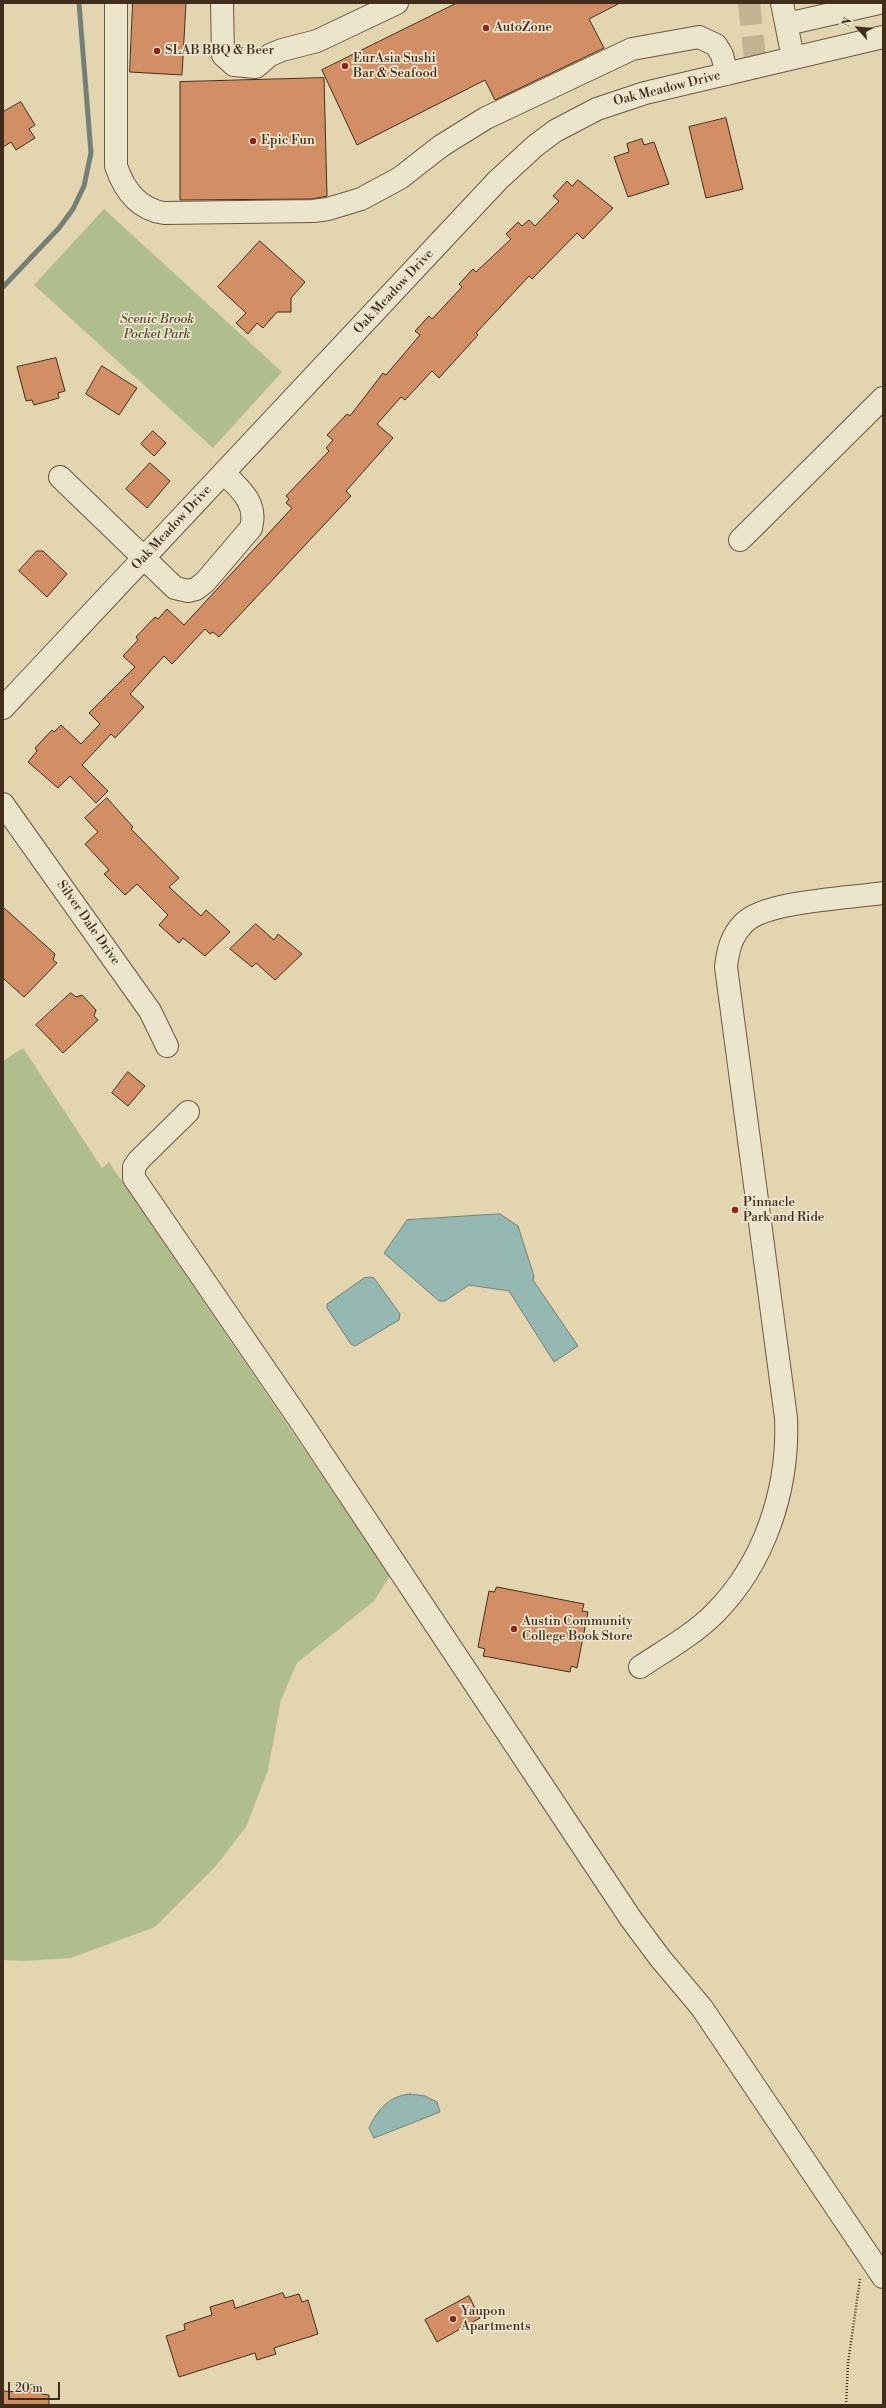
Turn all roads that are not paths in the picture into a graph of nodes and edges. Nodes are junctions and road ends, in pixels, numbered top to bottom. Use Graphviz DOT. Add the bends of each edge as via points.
graph roads {
  1 [pos="116,3"];
  2 [pos="222,3"];
  3 [pos="397,3"];
  4 [pos="782,3"];
  5 [pos="879,3"];
  6 [pos="787,24"];
  7 [pos="883,37"];
  8 [pos="793,58"];
  9 [pos="727,74"];
  10 [pos="883,398"];
  11 [pos="224,473"];
  12 [pos="60,477"];
  13 [pos="740,540"];
  14 [pos="143,559"];
  15 [pos="3,708"];
  16 [pos="3,804"];
  17 [pos="883,894"];
  18 [pos="167,1046"];
  19 [pos="188,1112"];
  20 [pos="640,1667"];
  21 [pos="883,2277"];
  1 -- 9 [label="street" via="116,166 122,182 132,196 147,208 164,213 313,211 361,199 400,178 441,146 486,118 632,49 699,37 716,45 722,55"];
  2 -- 3 [label="street" via="223,55 234,65 256,67 276,52 317,40"];
  4 -- 6 [label="street"];
  5 -- 6 [label="street"];
  6 -- 8 [label="street"];
  7 -- 8 [label="street, Oak Meadow Drive"];
  8 -- 9 [label="street, Oak Meadow Drive"];
  9 -- 11 [label="street, Oak Meadow Drive" via="645,92 597,108 555,131 535,146 498,180"];
  10 -- 13 [label="street"];
  11 -- 14 [label="street, Oak Meadow Drive"];
  11 -- 14 [label="street" via="245,493 250,502 253,522 248,534 204,582 196,589 184,592 178,590"];
  12 -- 14 [label="street"];
  14 -- 15 [label="street, Oak Meadow Drive"];
  16 -- 18 [label="street, Silver Dale Drive" via="150,1011"];
  17 -- 20 [label="street" via="786,906 760,913 744,922 732,938 728,949 726,968 786,1418 786,1464 768,1530 750,1567 734,1590 701,1625"];
  19 -- 21 [label="street" via="139,1160 134,1167 134,1178 313,1440 631,1919 702,2008"];
}
